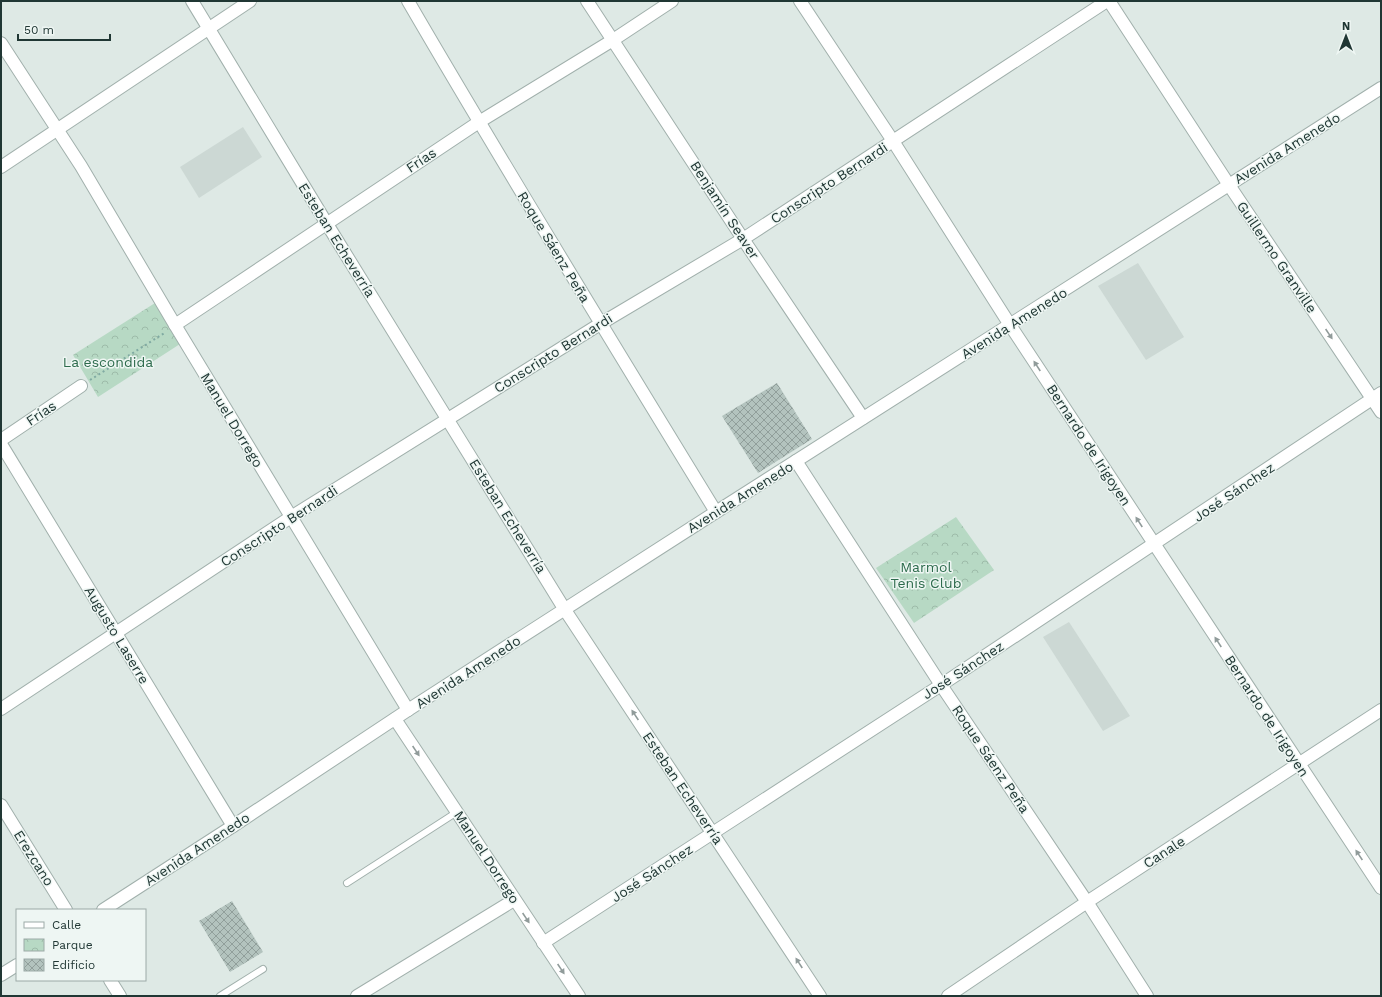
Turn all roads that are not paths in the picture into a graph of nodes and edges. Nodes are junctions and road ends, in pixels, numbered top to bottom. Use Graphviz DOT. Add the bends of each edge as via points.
graph roads {
  1 [pos="192,1"];
  2 [pos="250,1"];
  3 [pos="408,1"];
  4 [pos="587,1"];
  5 [pos="672,1"];
  6 [pos="800,1"];
  7 [pos="1108,1"];
  8 [pos="208,28"];
  9 [pos="613,40"];
  10 [pos="1,43"];
  11 [pos="1381,88"];
  12 [pos="478,122"];
  13 [pos="57,128"];
  14 [pos="893,141"];
  15 [pos="1,167"];
  16 [pos="1229,185"];
  17 [pos="327,224"];
  18 [pos="743,239"];
  19 [pos="600,324"];
  20 [pos="175,325"];
  21 [pos="1010,326"];
  22 [pos="81,386"];
  23 [pos="1377,396"];
  24 [pos="1381,412"];
  25 [pos="863,418"];
  26 [pos="448,419"];
  27 [pos="1,440"];
  28 [pos="1,444"];
  29 [pos="796,461"];
  30 [pos="716,512"];
  31 [pos="291,517"];
  32 [pos="1154,545"];
  33 [pos="565,610"];
  34 [pos="116,633"];
  35 [pos="941,685"];
  36 [pos="1,709"];
  37 [pos="408,710"];
  38 [pos="1381,710"];
  39 [pos="395,719"];
  40 [pos="1299,764"];
  41 [pos="1,805"];
  42 [pos="457,812"];
  43 [pos="233,826"];
  44 [pos="714,833"];
  45 [pos="347,883"];
  46 [pos="1381,888"];
  47 [pos="514,900"];
  48 [pos="1087,902"];
  49 [pos="65,909"];
  50 [pos="105,909"];
  51 [pos="543,943"];
  52 [pos="16,965"];
  53 [pos="263,970"];
  54 [pos="1,975"];
  55 [pos="111,981"];
  56 [pos="120,996"];
  57 [pos="220,996"];
  58 [pos="357,996"];
  59 [pos="579,996"];
  60 [pos="820,996"];
  61 [pos="948,996"];
  62 [pos="1147,996"];
  1 -- 8 [label="street, Esteban Echeverría"];
  2 -- 8 [label="street"];
  3 -- 12 [label="street, Roque Sáenz Peña"];
  4 -- 9 [label="street, Benjamín Seaver"];
  5 -- 9 [label="street, Frías"];
  6 -- 14 [label="street, Bernardo de Irigoyen"];
  7 -- 14 [label="street, Conscripto Bernardi"];
  7 -- 16 [label="street, Guillermo Granville"];
  8 -- 13 [label="street"];
  8 -- 17 [label="street, Esteban Echeverría"];
  9 -- 12 [label="street, Frías"];
  9 -- 18 [label="street, Benjamín Seaver"];
  10 -- 13 [label="street, Manuel Dorrego"];
  11 -- 16 [label="street, Avenida Amenedo"];
  12 -- 17 [label="street, Frías"];
  12 -- 19 [label="street, Roque Sáenz Peña"];
  13 -- 15 [label="street"];
  13 -- 20 [label="street, Manuel Dorrego"];
  14 -- 18 [label="street, Conscripto Bernardi"];
  14 -- 21 [label="street, Bernardo de Irigoyen"];
  16 -- 21 [label="street, Avenida Amenedo"];
  16 -- 23 [label="street, Guillermo Granville, one-way"];
  17 -- 20 [label="street, Frías"];
  17 -- 26 [label="street, Esteban Echeverría"];
  18 -- 19 [label="street, Conscripto Bernardi"];
  18 -- 25 [label="street, Benjamín Seaver"];
  19 -- 26 [label="street, Conscripto Bernardi"];
  19 -- 30 [label="street, Roque Sáenz Peña"];
  20 -- 31 [label="street, Manuel Dorrego"];
  21 -- 25 [label="street, Avenida Amenedo"];
  32 -- 21 [label="street, Bernardo de Irigoyen, one-way"];
  22 -- 27 [label="street, Frías"];
  23 -- 24 [label="street, Guillermo Granville"];
  23 -- 32 [label="street, José Sánchez"];
  25 -- 29 [label="street, Avenida Amenedo"];
  26 -- 31 [label="street, Conscripto Bernardi"];
  26 -- 33 [label="street, Esteban Echeverría"];
  28 -- 34 [label="street, Augusto Laserre"];
  29 -- 30 [label="street, Avenida Amenedo"];
  29 -- 35 [label="street, Roque Sáenz Peña"];
  30 -- 33 [label="street, Avenida Amenedo"];
  31 -- 34 [label="street, Conscripto Bernardi"];
  31 -- 37 [label="street, Manuel Dorrego"];
  32 -- 35 [label="street, José Sánchez"];
  40 -- 32 [label="street, Bernardo de Irigoyen, one-way"];
  33 -- 37 [label="street, Avenida Amenedo"];
  44 -- 33 [label="street, Esteban Echeverría, one-way"];
  34 -- 36 [label="street, Conscripto Bernardi"];
  34 -- 43 [label="street, Augusto Laserre"];
  35 -- 44 [label="street, José Sánchez"];
  35 -- 48 [label="street, Roque Sáenz Peña"];
  37 -- 39 [label="street, Avenida Amenedo"];
  38 -- 40 [label="street, Canale"];
  39 -- 42 [label="street, Manuel Dorrego, one-way"];
  39 -- 43 [label="street, Avenida Amenedo"];
  46 -- 40 [label="street, Bernardo de Irigoyen, one-way"];
  40 -- 48 [label="street, Canale"];
  41 -- 49 [label="street, Erezcano"];
  42 -- 45 [label="lane"];
  42 -- 47 [label="street, Manuel Dorrego"];
  43 -- 50 [label="street, Avenida Amenedo"];
  44 -- 51 [label="street, José Sánchez"];
  60 -- 44 [label="street, Esteban Echeverría, one-way"];
  47 -- 51 [label="street, Manuel Dorrego, one-way"];
  47 -- 58 [label="street"];
  48 -- 61 [label="street, Canale"];
  48 -- 62 [label="street, Roque Sáenz Peña"];
  51 -- 59 [label="street, Manuel Dorrego, one-way"];
  52 -- 54 [label="street"];
  53 -- 57 [label="lane"];
  55 -- 56 [label="street"];
}
